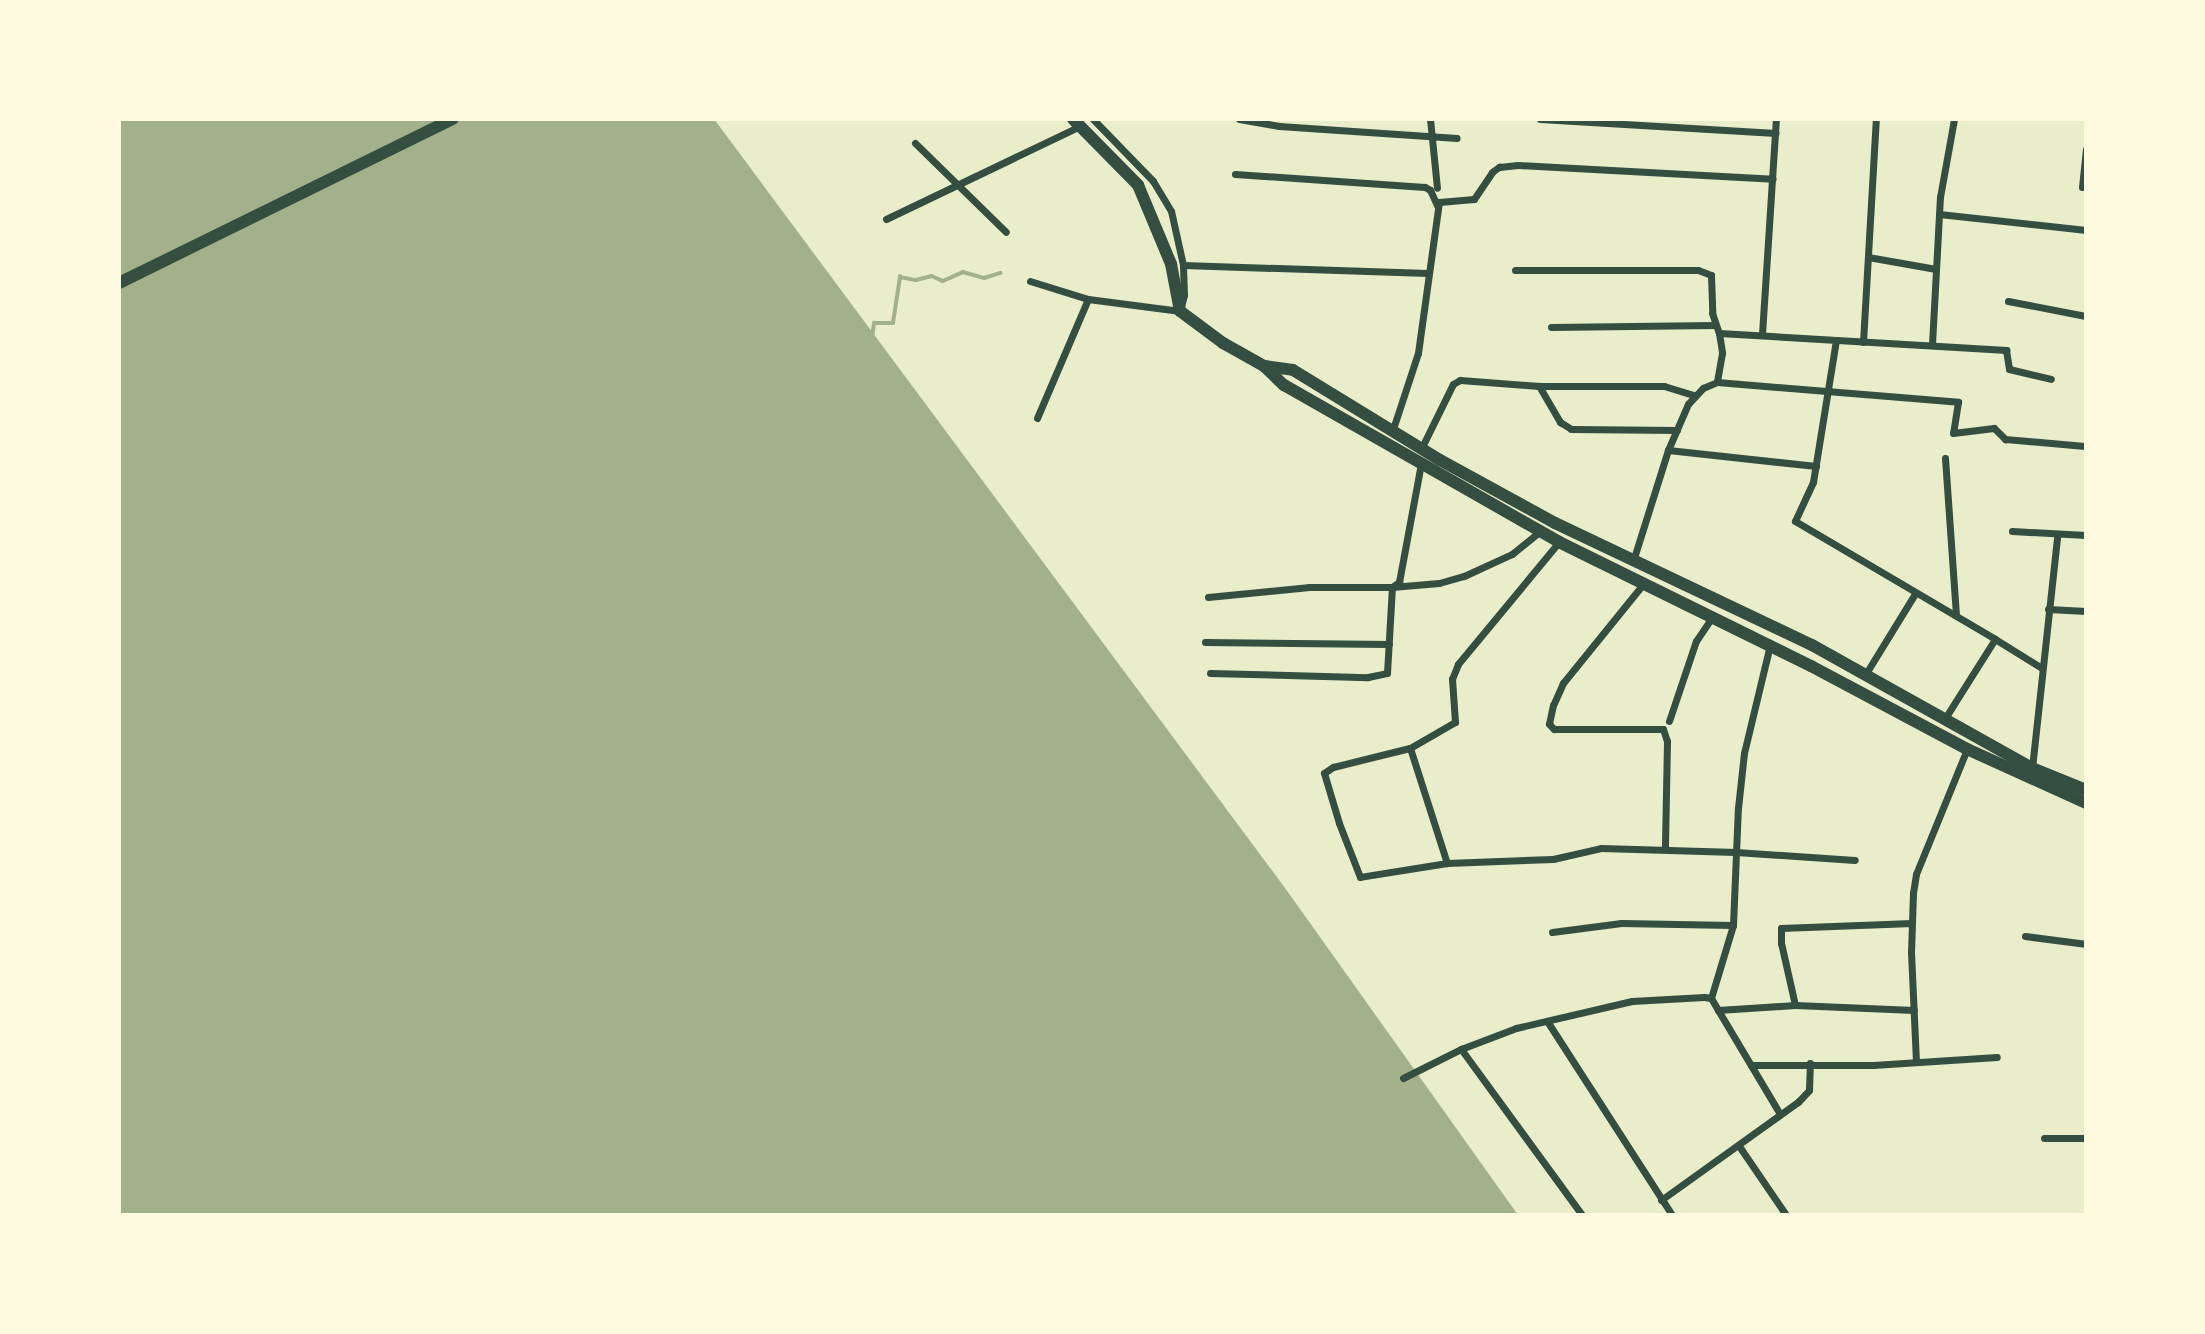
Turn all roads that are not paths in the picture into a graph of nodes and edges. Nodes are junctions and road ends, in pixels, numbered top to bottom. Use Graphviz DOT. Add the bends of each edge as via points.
graph roads {
  1 [pos="453,119"];
  2 [pos="1093,119"];
  3 [pos="1238,119"];
  4 [pos="1430,119"];
  5 [pos="1540,119"];
  6 [pos="1776,119"];
  7 [pos="1876,119"];
  8 [pos="1955,119"];
  9 [pos="1077,123"];
  10 [pos="1776,133"];
  11 [pos="1430,136"];
  12 [pos="1457,138"];
  13 [pos="915,143"];
  14 [pos="2086,151"];
  15 [pos="1236,174"];
  16 [pos="1773,179"];
  17 [pos="957,184"];
  18 [pos="2082,187"];
  19 [pos="1437,188"];
  20 [pos="1437,205"];
  21 [pos="1939,214"];
  22 [pos="886,219"];
  23 [pos="2086,230"];
  24 [pos="1006,232"];
  25 [pos="1868,257"];
  26 [pos="1184,265"];
  27 [pos="1936,269"];
  28 [pos="1515,270"];
  29 [pos="1428,272"];
  30 [pos="1030,281"];
  31 [pos="119,283"];
  32 [pos="1088,299"];
  33 [pos="2008,301"];
  34 [pos="1180,311"];
  35 [pos="2086,316"];
  36 [pos="1551,327"];
  37 [pos="1717,329"];
  38 [pos="1762,334"];
  39 [pos="1836,340"];
  40 [pos="1863,342"];
  41 [pos="1932,344"];
  42 [pos="1264,366"];
  43 [pos="2051,379"];
  44 [pos="1717,382"];
  45 [pos="1539,386"];
  46 [pos="1826,393"];
  47 [pos="1694,395"];
  48 [pos="1037,418"];
  49 [pos="1677,430"];
  50 [pos="1392,432"];
  51 [pos="2085,446"];
  52 [pos="1421,449"];
  53 [pos="1668,450"];
  54 [pos="1945,458"];
  55 [pos="1420,463"];
  56 [pos="1815,466"];
  57 [pos="1541,530"];
  58 [pos="2012,530"];
  59 [pos="2086,535"];
  60 [pos="2057,536"];
  61 [pos="1559,542"];
  62 [pos="1633,561"];
  63 [pos="1645,582"];
  64 [pos="1392,587"];
  65 [pos="1916,592"];
  66 [pos="1208,597"];
  67 [pos="2048,609"];
  68 [pos="2086,611"];
  69 [pos="1713,616"];
  70 [pos="1956,616"];
  71 [pos="1996,639"];
  72 [pos="1205,642"];
  73 [pos="1389,645"];
  74 [pos="1770,645"];
  75 [pos="2042,668"];
  76 [pos="1210,673"];
  77 [pos="1865,675"];
  78 [pos="1944,720"];
  79 [pos="1669,722"];
  80 [pos="1410,748"];
  81 [pos="1967,749"];
  82 [pos="2030,773"];
  83 [pos="2086,790"];
  84 [pos="2086,803"];
  85 [pos="1665,849"];
  86 [pos="1736,852"];
  87 [pos="1855,860"];
  88 [pos="1447,863"];
  89 [pos="1912,923"];
  90 [pos="1733,925"];
  91 [pos="1552,932"];
  92 [pos="2025,936"];
  93 [pos="2086,944"];
  94 [pos="1711,998"];
  95 [pos="1795,1005"];
  96 [pos="1718,1010"];
  97 [pos="1914,1010"];
  98 [pos="1547,1021"];
  99 [pos="1461,1049"];
  100 [pos="1997,1057"];
  101 [pos="1916,1062"];
  102 [pos="1810,1063"];
  103 [pos="1751,1065"];
  104 [pos="1403,1078"];
  105 [pos="1780,1114"];
  106 [pos="2044,1138"];
  107 [pos="2086,1138"];
  108 [pos="1739,1146"];
  109 [pos="1661,1200"];
  110 [pos="1582,1215"];
  111 [pos="1672,1215"];
  112 [pos="1786,1215"];
  1 -- 31 [label="main road"];
  2 -- 26 [label="street" via="1153,181 1171,211"];
  3 -- 11 [label="street"];
  4 -- 11 [label="street"];
  5 -- 10 [label="street"];
  6 -- 10 [label="street"];
  7 -- 25 [label="street"];
  8 -- 21 [label="street"];
  9 -- 17 [label="street"];
  9 -- 34 [label="main road" via="1138,185 1171,264"];
  10 -- 16 [label="street"];
  11 -- 12 [label="street"];
  11 -- 19 [label="street"];
  13 -- 17 [label="street"];
  14 -- 18 [label="street"];
  15 -- 20 [label="street" via="1425,187"];
  16 -- 20 [label="street" via="1508,166 1492,172 1474,200"];
  16 -- 38 [label="street"];
  17 -- 22 [label="street"];
  17 -- 24 [label="street"];
  20 -- 29 [label="street"];
  21 -- 23 [label="street"];
  21 -- 27 [label="street"];
  25 -- 27 [label="street"];
  25 -- 40 [label="street"];
  26 -- 29 [label="street"];
  26 -- 34 [label="street"];
  27 -- 41 [label="street"];
  28 -- 37 [label="street" via="1708,272 1713,280"];
  29 -- 50 [label="street" via="1418,353"];
  30 -- 32 [label="street"];
  32 -- 34 [label="street"];
  32 -- 48 [label="street"];
  33 -- 35 [label="street"];
  34 -- 42 [label="main road"];
  36 -- 37 [label="street"];
  37 -- 38 [label="street"];
  37 -- 44 [label="street" via="1722,353"];
  38 -- 39 [label="street"];
  39 -- 40 [label="street"];
  39 -- 46 [label="street"];
  40 -- 41 [label="street"];
  41 -- 43 [label="street" via="2006,350 2009,369"];
  42 -- 50 [label="main road" via="1293,370"];
  42 -- 55 [label="main road" via="1284,386"];
  44 -- 46 [label="street"];
  44 -- 47 [label="street"];
  45 -- 47 [label="street" via="1664,386"];
  45 -- 49 [label="street" via="1560,422 1571,429"];
  45 -- 52 [label="street" via="1457,381"];
  46 -- 51 [label="street" via="1958,402 1953,433 1994,428 2005,439"];
  46 -- 56 [label="street"];
  47 -- 49 [label="street"];
  49 -- 53 [label="street"];
  50 -- 52 [label="main road"];
  52 -- 62 [label="main road"];
  53 -- 56 [label="street"];
  53 -- 62 [label="street"];
  54 -- 70 [label="street"];
  55 -- 57 [label="main road"];
  55 -- 64 [label="street" via="1399,582"];
  56 -- 65 [label="street" via="1813,482 1795,521"];
  57 -- 61 [label="main road"];
  57 -- 64 [label="street" via="1511,554 1464,576"];
  58 -- 60 [label="street"];
  59 -- 60 [label="street"];
  60 -- 67 [label="street"];
  61 -- 63 [label="main road"];
  61 -- 80 [label="street" via="1458,664 1452,679 1455,722"];
  62 -- 77 [label="main road" via="1812,645"];
  63 -- 69 [label="main road"];
  63 -- 85 [label="street" via="1563,683 1549,723 1554,729 1663,729 1667,741"];
  64 -- 66 [label="street" via="1310,587"];
  64 -- 73 [label="street"];
  65 -- 70 [label="street"];
  65 -- 77 [label="street"];
  67 -- 68 [label="street"];
  67 -- 75 [label="street"];
  69 -- 74 [label="main road"];
  69 -- 79 [label="street" via="1696,641"];
  70 -- 71 [label="street"];
  71 -- 75 [label="street"];
  71 -- 78 [label="street"];
  72 -- 73 [label="street"];
  73 -- 76 [label="street" via="1387,673 1379,677"];
  74 -- 81 [label="main road"];
  74 -- 86 [label="street" via="1744,753"];
  75 -- 82 [label="street"];
  77 -- 78 [label="main road"];
  78 -- 82 [label="main road"];
  80 -- 88 [label="street"];
  80 -- 88 [label="street" via="1325,770 1339,823 1363,878"];
  81 -- 82 [label="main road"];
  81 -- 89 [label="street" via="1916,874"];
  82 -- 83 [label="main road"];
  82 -- 84 [label="main road"];
  85 -- 86 [label="street"];
  85 -- 88 [label="street" via="1601,848 1553,859"];
  86 -- 87 [label="street"];
  86 -- 90 [label="street"];
  89 -- 95 [label="street" via="1780,929"];
  89 -- 97 [label="street"];
  90 -- 91 [label="street" via="1621,923"];
  90 -- 94 [label="street"];
  92 -- 93 [label="street"];
  94 -- 96 [label="street"];
  94 -- 98 [label="street" via="1632,1001"];
  95 -- 96 [label="street"];
  95 -- 97 [label="street"];
  96 -- 103 [label="street"];
  97 -- 101 [label="street"];
  98 -- 99 [label="street"];
  98 -- 109 [label="street"];
  99 -- 104 [label="street"];
  99 -- 110 [label="street"];
  100 -- 101 [label="street"];
  101 -- 102 [label="street"];
  102 -- 103 [label="street"];
  102 -- 105 [label="street" via="1809,1090"];
  103 -- 105 [label="street"];
  105 -- 108 [label="street"];
  106 -- 107 [label="street"];
  108 -- 109 [label="street"];
  108 -- 112 [label="street"];
  109 -- 111 [label="street"];
}
